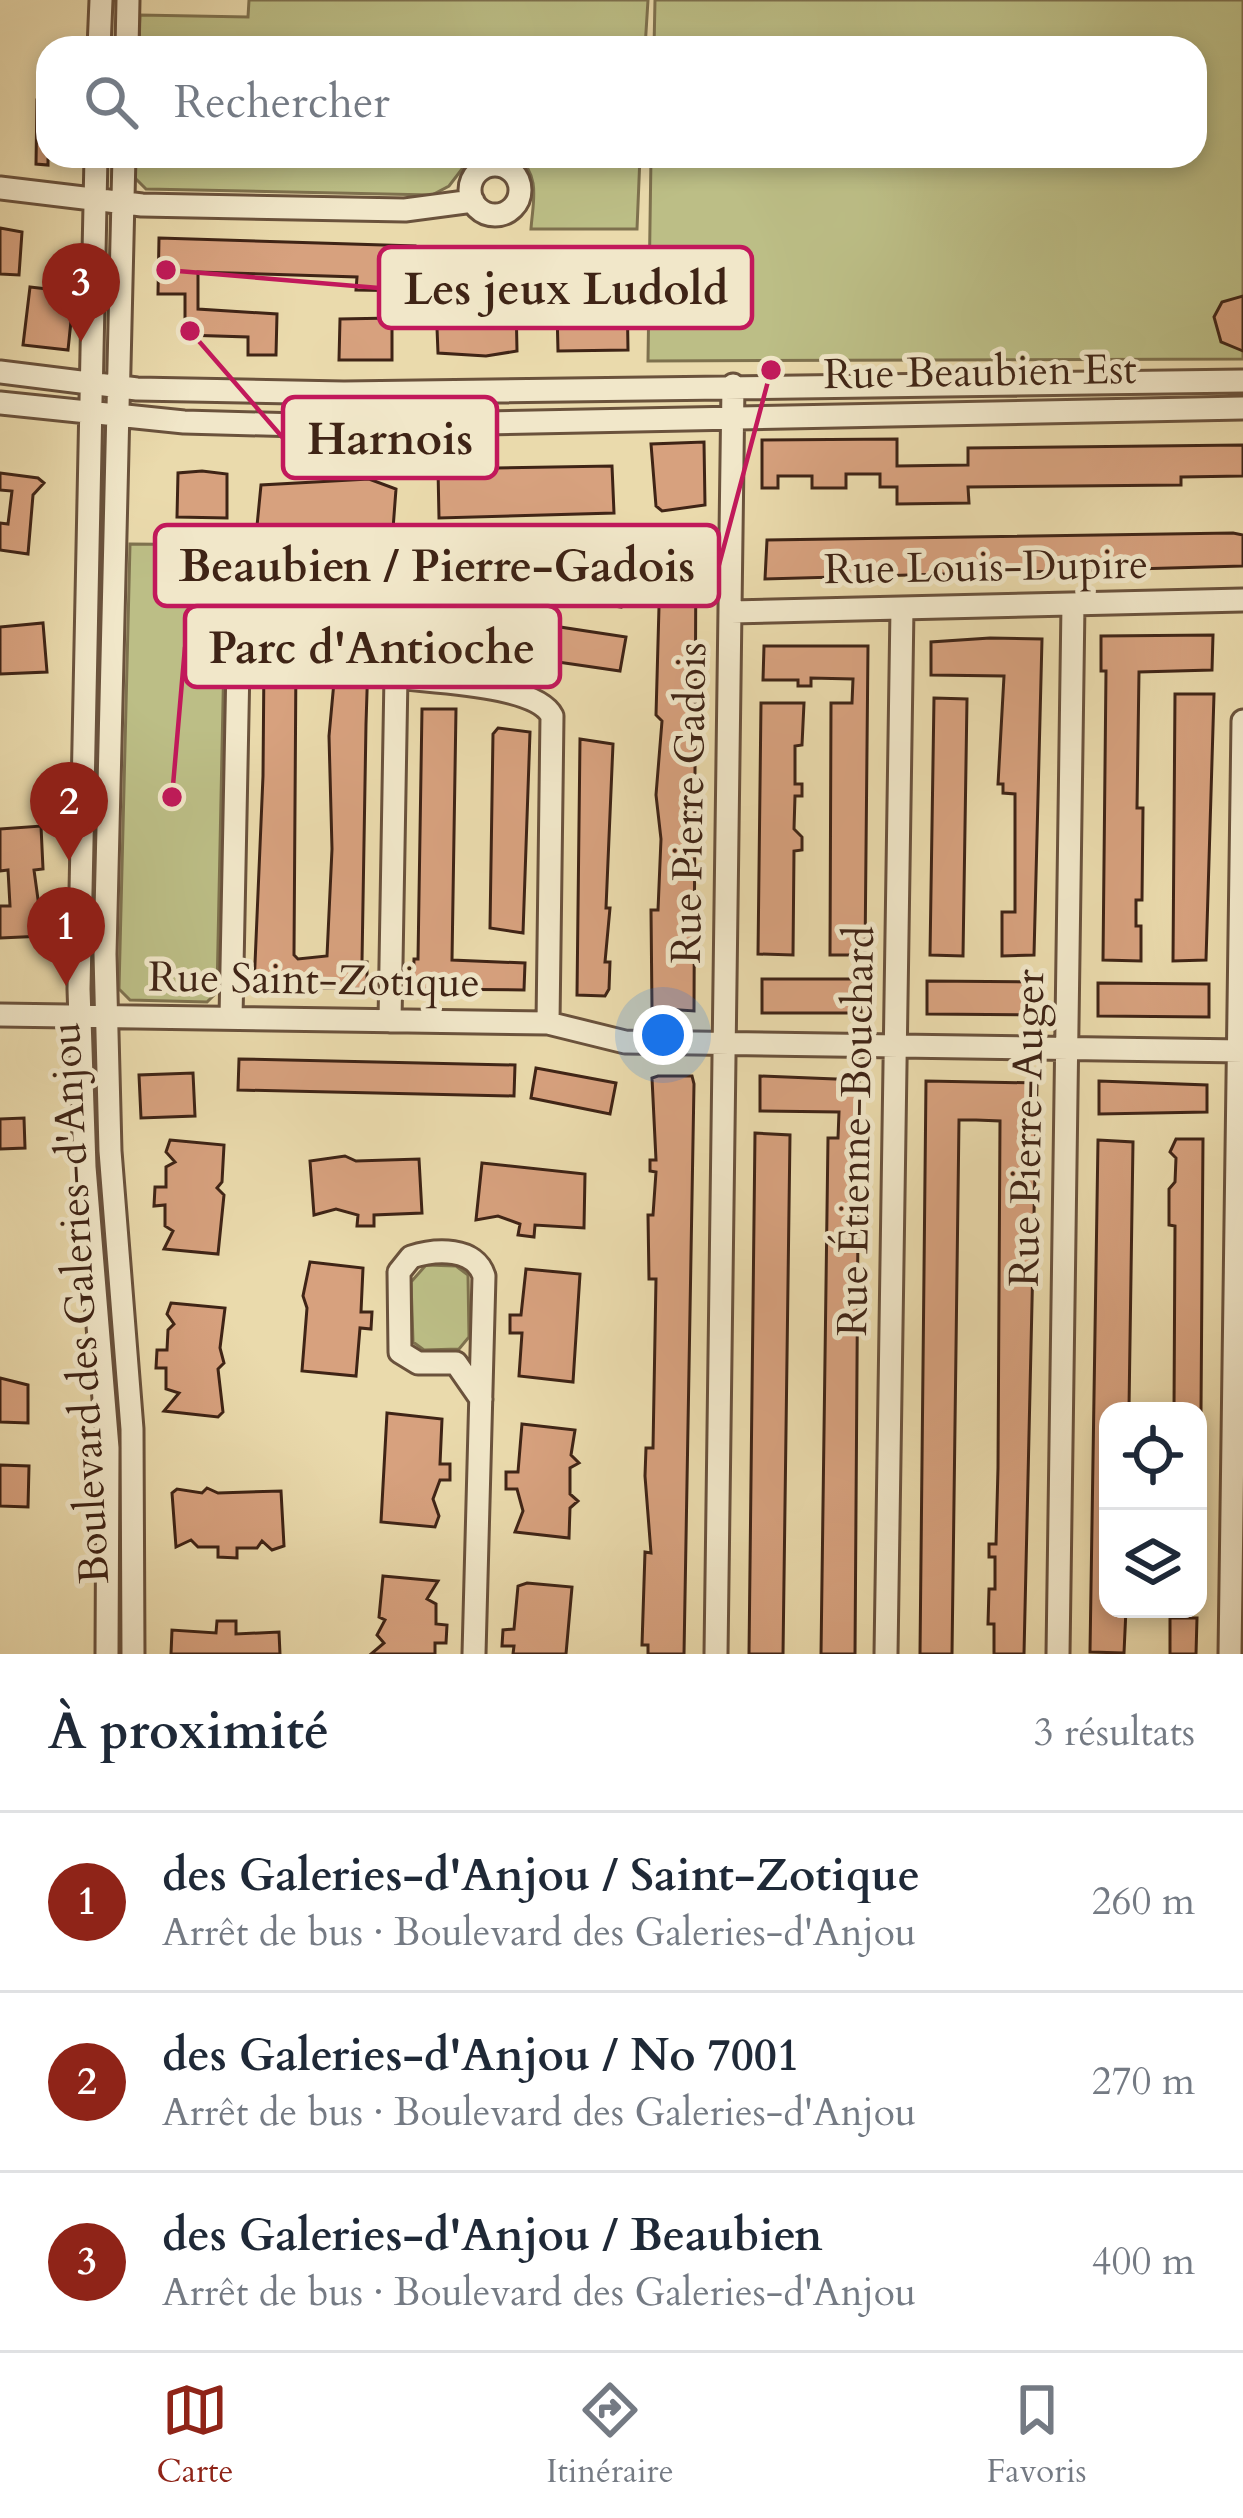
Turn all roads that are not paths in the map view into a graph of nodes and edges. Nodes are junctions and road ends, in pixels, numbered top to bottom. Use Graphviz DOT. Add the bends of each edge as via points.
graph roads {
  1 [pos="100,0"];
  2 [pos="128,0"];
  3 [pos="99,36"];
  4 [pos="127,36"];
  5 [pos="96,168"];
  6 [pos="124,168"];
  7 [pos="0,188"];
  8 [pos="95,200"];
  9 [pos="473,201"];
  10 [pos="122,204"];
  11 [pos="0,372"];
  12 [pos="1243,381"];
  13 [pos="91,383"];
  14 [pos="733,385"];
  15 [pos="920,385"];
  16 [pos="116,386"];
  17 [pos="413,391"];
  18 [pos="0,403"];
  19 [pos="1243,407"];
  20 [pos="91,412"];
  21 [pos="920,412"];
  22 [pos="733,415"];
  23 [pos="116,416"];
  24 [pos="415,425"];
  25 [pos="1243,600"];
  26 [pos="1073,604"];
  27 [pos="902,608"];
  28 [pos="730,613"];
  29 [pos="396,677"];
  30 [pos="1243,721"];
  31 [pos="0,1015"];
  32 [pos="79,1016"];
  33 [pos="105,1016"];
  34 [pos="231,1018"];
  35 [pos="389,1021"];
  36 [pos="548,1023"];
  37 [pos="725,1044"];
  38 [pos="896,1047"];
  39 [pos="1067,1049"];
  40 [pos="1241,1051"];
  41 [pos="481,1399"];
  42 [pos="107,1654"];
  43 [pos="134,1654"];
  44 [pos="474,1654"];
  45 [pos="716,1654"];
  46 [pos="886,1654"];
  47 [pos="1058,1654"];
  48 [pos="1230,1654"];
  1 -- 3 [label="street"];
  2 -- 4 [label="street"];
  5 -- 8 [label="street, Boulevard des Galeries-d'Anjou"];
  6 -- 10 [label="street, Boulevard des Galeries-d'Anjou"];
  7 -- 8 [label="street"];
  8 -- 10 [label="street"];
  8 -- 13 [label="street, Boulevard des Galeries-d'Anjou"];
  9 -- 10 [label="street" via="405,210"];
  10 -- 16 [label="street, Boulevard des Galeries-d'Anjou"];
  11 -- 13 [label="street, Rue Beaubien Est"];
  12 -- 15 [label="street, Rue Beaubien Est"];
  13 -- 16 [label="street, Rue Beaubien Est"];
  13 -- 20 [label="street, Boulevard des Galeries-d'Anjou"];
  14 -- 15 [label="street, Rue Beaubien Est"];
  14 -- 17 [label="street, Rue Beaubien Est"];
  14 -- 22 [label="street, Rue Pierre Gadois"];
  15 -- 21 [label="street"];
  16 -- 17 [label="street, Rue Beaubien Est"];
  16 -- 23 [label="street, Boulevard des Galeries-d'Anjou"];
  17 -- 24 [label="street"];
  18 -- 20 [label="street, Rue Beaubien Est"];
  19 -- 21 [label="street, Rue Beaubien Est"];
  20 -- 23 [label="street, Rue Beaubien Est"];
  20 -- 32 [label="street, Boulevard des Galeries-d'Anjou"];
  21 -- 22 [label="street, Rue Beaubien Est"];
  22 -- 24 [label="street, Rue Beaubien Est"];
  22 -- 28 [label="street, Rue Pierre Gadois"];
  23 -- 24 [label="street, Rue Beaubien Est"];
  23 -- 33 [label="street, Boulevard des Galeries-d'Anjou"];
  25 -- 26 [label="street, Rue Louis-Dupire"];
  26 -- 27 [label="street, Rue Louis-Dupire"];
  26 -- 39 [label="street, Rue Pierre-Auger"];
  27 -- 28 [label="street, Rue Louis-Dupire"];
  27 -- 38 [label="street, Rue Étienne-Bouchard"];
  28 -- 37 [label="street, Rue Pierre Gadois"];
  29 -- 34 [label="street" via="397,618 384,602 257,603 239,614"];
  29 -- 35 [label="street"];
  29 -- 36 [label="street" via="526,694 552,716"];
  30 -- 40 [label="street"];
  31 -- 32 [label="street, Rue Saint-Zotique"];
  32 -- 33 [label="street, Rue Saint-Zotique"];
  32 -- 42 [label="street, Boulevard des Galeries-d'Anjou" via="108,1448"];
  33 -- 34 [label="street, Rue Saint-Zotique"];
  33 -- 43 [label="street, Boulevard des Galeries-d'Anjou" via="133,1429"];
  34 -- 35 [label="street, Rue Saint-Zotique"];
  35 -- 36 [label="street, Rue Saint-Zotique"];
  36 -- 37 [label="street, Rue Saint-Zotique" via="625,1042"];
  37 -- 38 [label="street, Rue Saint-Zotique"];
  37 -- 45 [label="street, Rue Pierre Gadois"];
  38 -- 39 [label="street, Rue Saint-Zotique"];
  38 -- 46 [label="street, Rue Étienne-Bouchard"];
  39 -- 40 [label="street, Rue Saint-Zotique"];
  39 -- 47 [label="street, Rue Pierre-Auger"];
  40 -- 48 [label="street"];
  41 -- 41 [label="street" via="482,1269 464,1254 411,1257 398,1280 400,1352 418,1363 456,1364"];
  41 -- 44 [label="street"];
}
